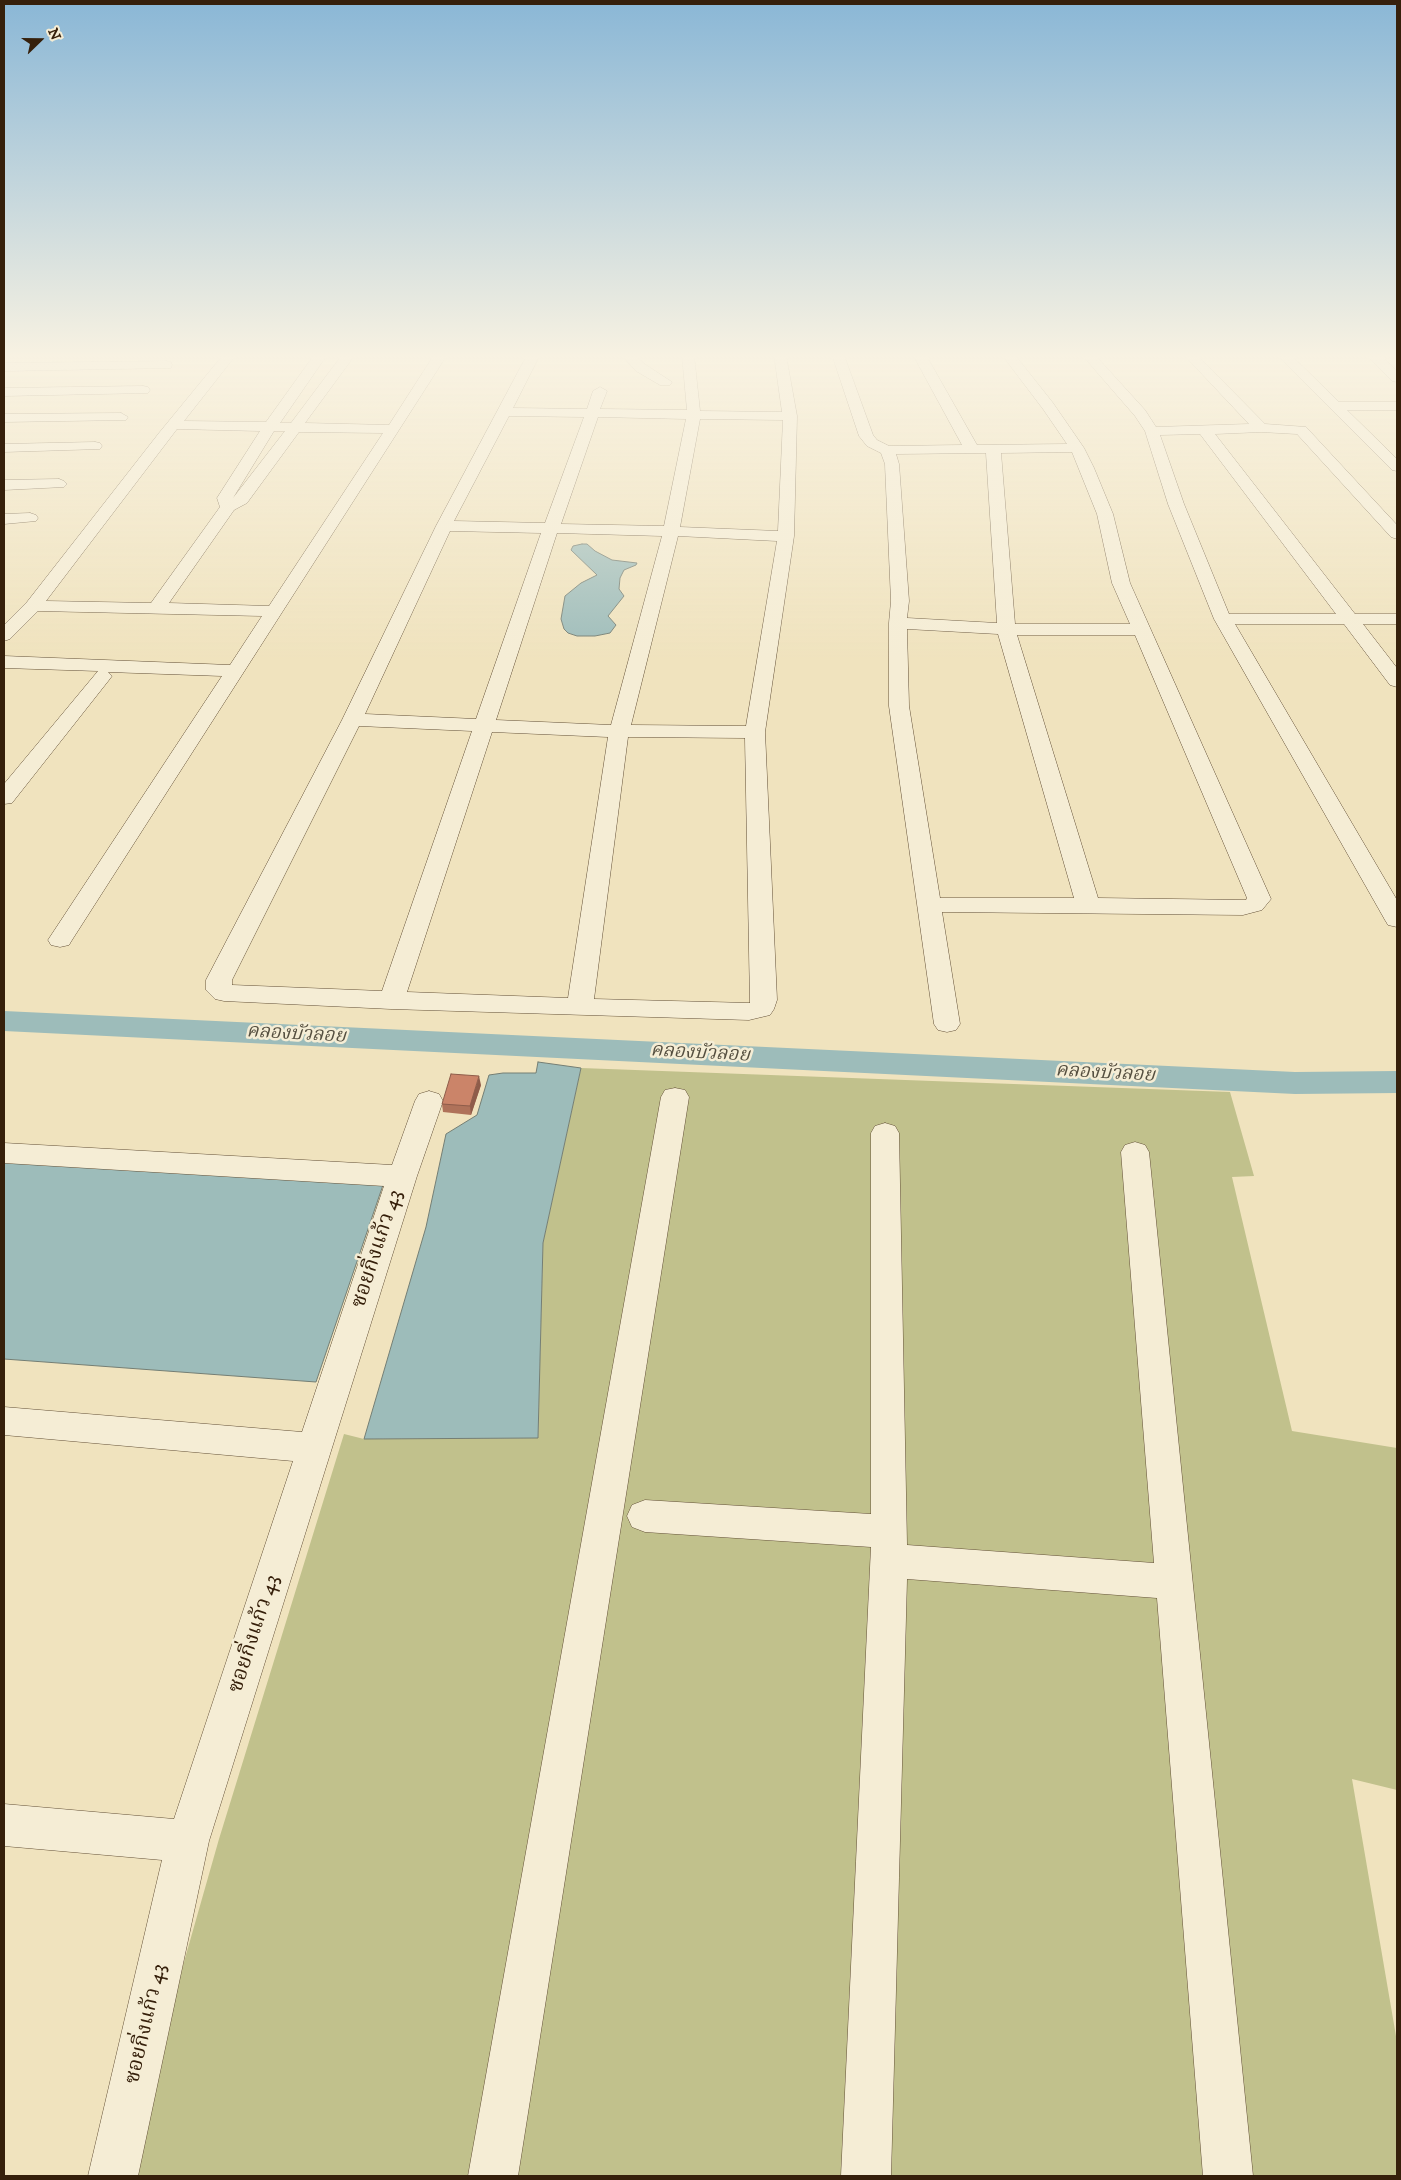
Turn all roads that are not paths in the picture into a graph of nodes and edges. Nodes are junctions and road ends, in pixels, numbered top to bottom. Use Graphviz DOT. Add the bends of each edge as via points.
graph roads {
  1 [pos="148,457"];
  2 [pos="251,457"];
  3 [pos="274,457"];
  4 [pos="375,457"];
  5 [pos="480,457"];
  6 [pos="577,457"];
  7 [pos="686,457"];
  8 [pos="789,457"];
  9 [pos="889,457"];
  10 [pos="994,457"];
  11 [pos="1081,457"];
  12 [pos="1161,457"];
  13 [pos="1225,457"];
  14 [pos="1327,457"];
  15 [pos="1387,457"];
  16 [pos="1397,467"];
  17 [pos="59,484"];
  18 [pos="4,485"];
  19 [pos="228,508"];
  20 [pos="30,518"];
  21 [pos="4,519"];
  22 [pos="444,526"];
  23 [pos="551,528"];
  24 [pos="671,531"];
  25 [pos="1397,534"];
  26 [pos="786,536"];
  27 [pos="33,606"];
  28 [pos="156,608"];
  29 [pos="274,611"];
  30 [pos="1351,618"];
  31 [pos="1223,619"];
  32 [pos="1397,619"];
  33 [pos="898,623"];
  34 [pos="1006,629"];
  35 [pos="1141,630"];
  36 [pos="4,636"];
  37 [pos="4,662"];
  38 [pos="235,671"];
  39 [pos="102,676"];
  40 [pos="1397,680"];
  41 [pos="352,720"];
  42 [pos="485,725"];
  43 [pos="619,732"];
  44 [pos="755,732"];
  45 [pos="4,798"];
  46 [pos="928,905"];
  47 [pos="1088,905"];
  48 [pos="1397,920"];
  49 [pos="60,940"];
  50 [pos="391,1001"];
  51 [pos="580,1007"];
  52 [pos="947,1024"];
  53 [pos="675,1097"];
  54 [pos="429,1102"];
  55 [pos="885,1133"];
  56 [pos="1135,1152"];
  57 [pos="4,1153"];
  58 [pos="402,1176"];
  59 [pos="4,1421"];
  60 [pos="314,1448"];
  61 [pos="645,1516"];
  62 [pos="889,1546"];
  63 [pos="1173,1582"];
  64 [pos="4,1825"];
  65 [pos="188,1840"];
  66 [pos="112,2176"];
  67 [pos="494,2176"];
  68 [pos="866,2176"];
  69 [pos="1228,2176"];
  1 -- 27 [label="street"];
  2 -- 19 [label="street" via="225,498"];
  3 -- 19 [label="street" via="241,500"];
  4 -- 29 [label="street"];
  5 -- 22 [label="street"];
  6 -- 23 [label="street"];
  7 -- 24 [label="street"];
  8 -- 26 [label="street"];
  9 -- 33 [label="street" via="900,601"];
  10 -- 34 [label="street"];
  11 -- 35 [label="street" via="1098,490 1121,583"];
  12 -- 31 [label="street" via="1176,504"];
  13 -- 30 [label="street"];
  14 -- 25 [label="street"];
  15 -- 16 [label="street"];
  17 -- 18 [label="street"];
  19 -- 28 [label="street"];
  20 -- 21 [label="street"];
  22 -- 23 [label="street"];
  22 -- 41 [label="street"];
  23 -- 24 [label="street"];
  23 -- 42 [label="street"];
  24 -- 26 [label="street"];
  24 -- 43 [label="street"];
  26 -- 44 [label="street"];
  27 -- 28 [label="street"];
  27 -- 36 [label="street"];
  28 -- 29 [label="street"];
  29 -- 38 [label="street"];
  30 -- 31 [label="street"];
  30 -- 32 [label="street"];
  30 -- 40 [label="street"];
  31 -- 48 [label="street"];
  33 -- 34 [label="street"];
  33 -- 46 [label="street" via="899,706"];
  34 -- 35 [label="street"];
  34 -- 47 [label="street"];
  35 -- 47 [label="street" via="1259,899 1254,905 1243,908"];
  37 -- 38 [label="street"];
  38 -- 49 [label="street"];
  39 -- 45 [label="street"];
  41 -- 42 [label="street"];
  41 -- 50 [label="street" via="219,980 219,990 224,993"];
  42 -- 43 [label="street"];
  42 -- 50 [label="street"];
  43 -- 44 [label="street"];
  43 -- 51 [label="street"];
  44 -- 51 [label="street" via="764,1000 761,1009 749,1012"];
  46 -- 47 [label="street"];
  46 -- 52 [label="street"];
  50 -- 51 [label="street"];
  53 -- 67 [label="street"];
  54 -- 58 [label="street, ซอยกิ่งแก้ว 43"];
  55 -- 62 [label="street"];
  56 -- 63 [label="street"];
  57 -- 58 [label="street"];
  58 -- 60 [label="street, ซอยกิ่งแก้ว 43"];
  59 -- 60 [label="street"];
  60 -- 65 [label="street, ซอยกิ่งแก้ว 43"];
  61 -- 62 [label="street"];
  62 -- 63 [label="street"];
  62 -- 68 [label="street"];
  63 -- 69 [label="street"];
  64 -- 65 [label="street"];
  65 -- 66 [label="street, ซอยกิ่งแก้ว 43"];
}
